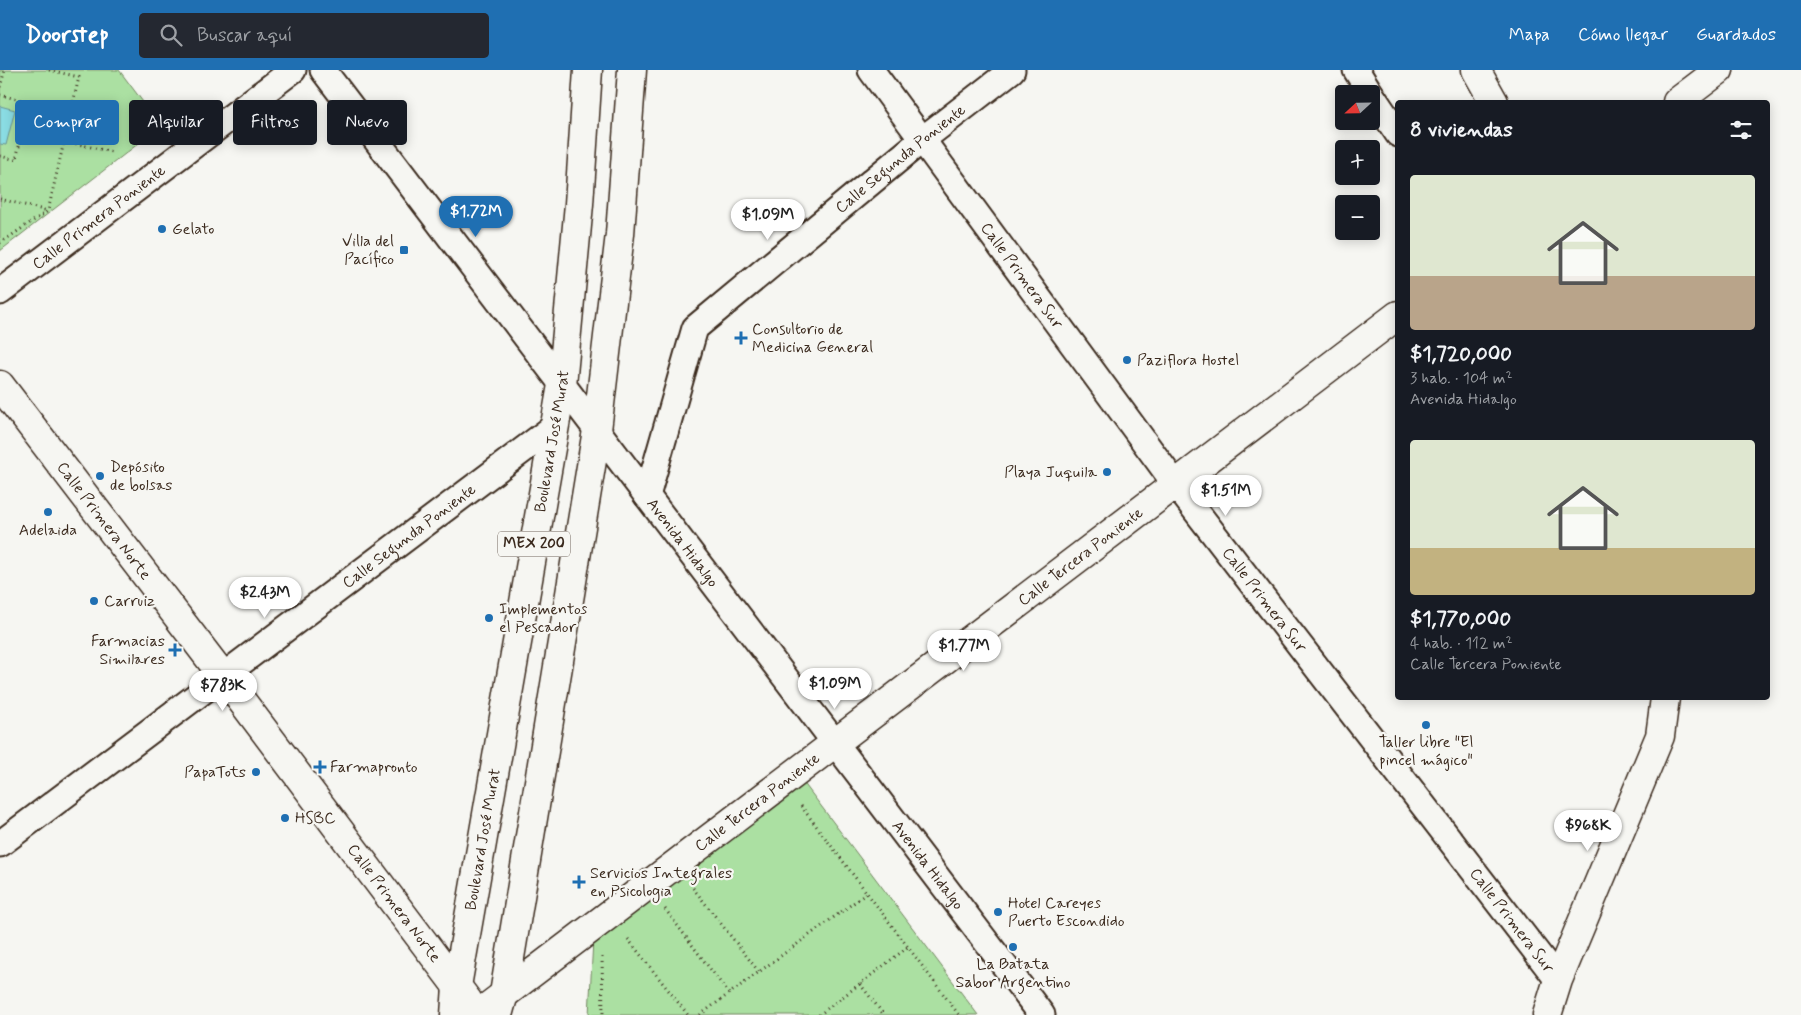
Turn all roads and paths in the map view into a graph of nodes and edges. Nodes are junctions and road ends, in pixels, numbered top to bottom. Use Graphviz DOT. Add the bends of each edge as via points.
graph roads {
  1 [pos="5,70"];
  2 [pos="49,70"];
  3 [pos="293,70"];
  4 [pos="323,70"];
  5 [pos="588,70"];
  6 [pos="632,70"];
  7 [pos="872,70"];
  8 [pos="1012,70"];
  9 [pos="1356,70"];
  10 [pos="1476,70"];
  11 [pos="1719,70"];
  12 [pos="1365,85"];
  13 [pos="0,87"];
  14 [pos="0,95"];
  15 [pos="21,100"];
  16 [pos="73,100"];
  17 [pos="1493,100"];
  18 [pos="1680,100"];
  19 [pos="1380,107"];
  20 [pos="1395,130"];
  21 [pos="923,139"];
  22 [pos="19,145"];
  23 [pos="62,145"];
  24 [pos="81,145"];
  25 [pos="112,152"];
  26 [pos="0,156"];
  27 [pos="0,199"];
  28 [pos="48,211"];
  29 [pos="0,243"];
  30 [pos="0,292"];
  31 [pos="1395,317"];
  32 [pos="562,385"];
  33 [pos="0,386"];
  34 [pos="555,426"];
  35 [pos="597,430"];
  36 [pos="1176,485"];
  37 [pos="647,496"];
  38 [pos="223,676"];
  39 [pos="1665,700"];
  40 [pos="835,743"];
  41 [pos="793,811"];
  42 [pos="0,844"];
  43 [pos="700,882"];
  44 [pos="693,888"];
  45 [pos="686,893"];
  46 [pos="867,893"];
  47 [pos="672,904"];
  48 [pos="665,909"];
  49 [pos="657,915"];
  50 [pos="621,942"];
  51 [pos="908,947"];
  52 [pos="608,952"];
  53 [pos="759,972"];
  54 [pos="1558,980"];
  55 [pos="860,984"];
  56 [pos="457,986"];
  57 [pos="729,994"];
  58 [pos="482,1011"];
  59 [pos="603,1015"];
  60 [pos="688,1015"];
  61 [pos="700,1015"];
  62 [pos="819,1015"];
  63 [pos="884,1015"];
  64 [pos="959,1015"];
  65 [pos="1042,1015"];
  66 [pos="1546,1015"];
  1 -- 13 [label="path"];
  2 -- 16 [label="path" via="79,77"];
  3 -- 30 [label="street, Calle Primera Poniente"];
  4 -- 32 [label="street, Avenida Hidalgo"];
  5 -- 32 [label="main road, Boulevard José Murat / MEX 200"];
  6 -- 35 [label="main road, MEX 200" via="620,234"];
  7 -- 21 [label="street, Calle Primera Sur"];
  8 -- 21 [label="street, Calle Segunda Poniente"];
  9 -- 12 [label="street"];
  10 -- 17 [label="main road"];
  11 -- 18 [label="main road"];
  14 -- 15 [label="path"];
  19 -- 20 [label="street"];
  21 -- 36 [label="street, Calle Primera Sur"];
  21 -- 37 [label="street, Calle Segunda Poniente" via="695,328"];
  22 -- 26 [label="path" via="16,160"];
  23 -- 28 [label="path"];
  24 -- 25 [label="path"];
  27 -- 28 [label="path"];
  28 -- 29 [label="path"];
  31 -- 36 [label="main road, Calle Tercera Poniente"];
  32 -- 34 [label="main road, Boulevard José Murat / MEX 200"];
  32 -- 35 [label="street, Avenida Hidalgo"];
  33 -- 38 [label="main road, Calle Primera Norte"];
  34 -- 38 [label="street, Calle Segunda Poniente"];
  34 -- 56 [label="main road, Boulevard José Murat / MEX 200"];
  35 -- 37 [label="street, Avenida Hidalgo"];
  35 -- 58 [label="main road, MEX 200"];
  36 -- 40 [label="main road, Calle Tercera Poniente"];
  36 -- 54 [label="street, Calle Primera Sur"];
  37 -- 40 [label="street, Avenida Hidalgo"];
  38 -- 42 [label="street, Calle Segunda Poniente"];
  38 -- 56 [label="main road, Calle Primera Norte"];
  39 -- 54 [label="main road" via="1660,736"];
  40 -- 58 [label="main road, Calle Tercera Poniente"];
  40 -- 65 [label="street, Avenida Hidalgo"];
  41 -- 46 [label="path" via="801,805"];
  43 -- 44 [label="path"];
  44 -- 45 [label="path"];
  44 -- 53 [label="path"];
  46 -- 51 [label="path"];
  46 -- 53 [label="path"];
  47 -- 48 [label="path"];
  48 -- 49 [label="path"];
  48 -- 57 [label="path"];
  50 -- 60 [label="path" via="627,938"];
  51 -- 55 [label="path"];
  51 -- 64 [label="path"];
  52 -- 59 [label="path" via="602,956"];
  53 -- 57 [label="path"];
  54 -- 66 [label="main road"];
  55 -- 62 [label="path"];
  55 -- 63 [label="path"];
  56 -- 58 [label="main road, Boulevard José Murat / MEX 200"];
  57 -- 61 [label="path"];
}
